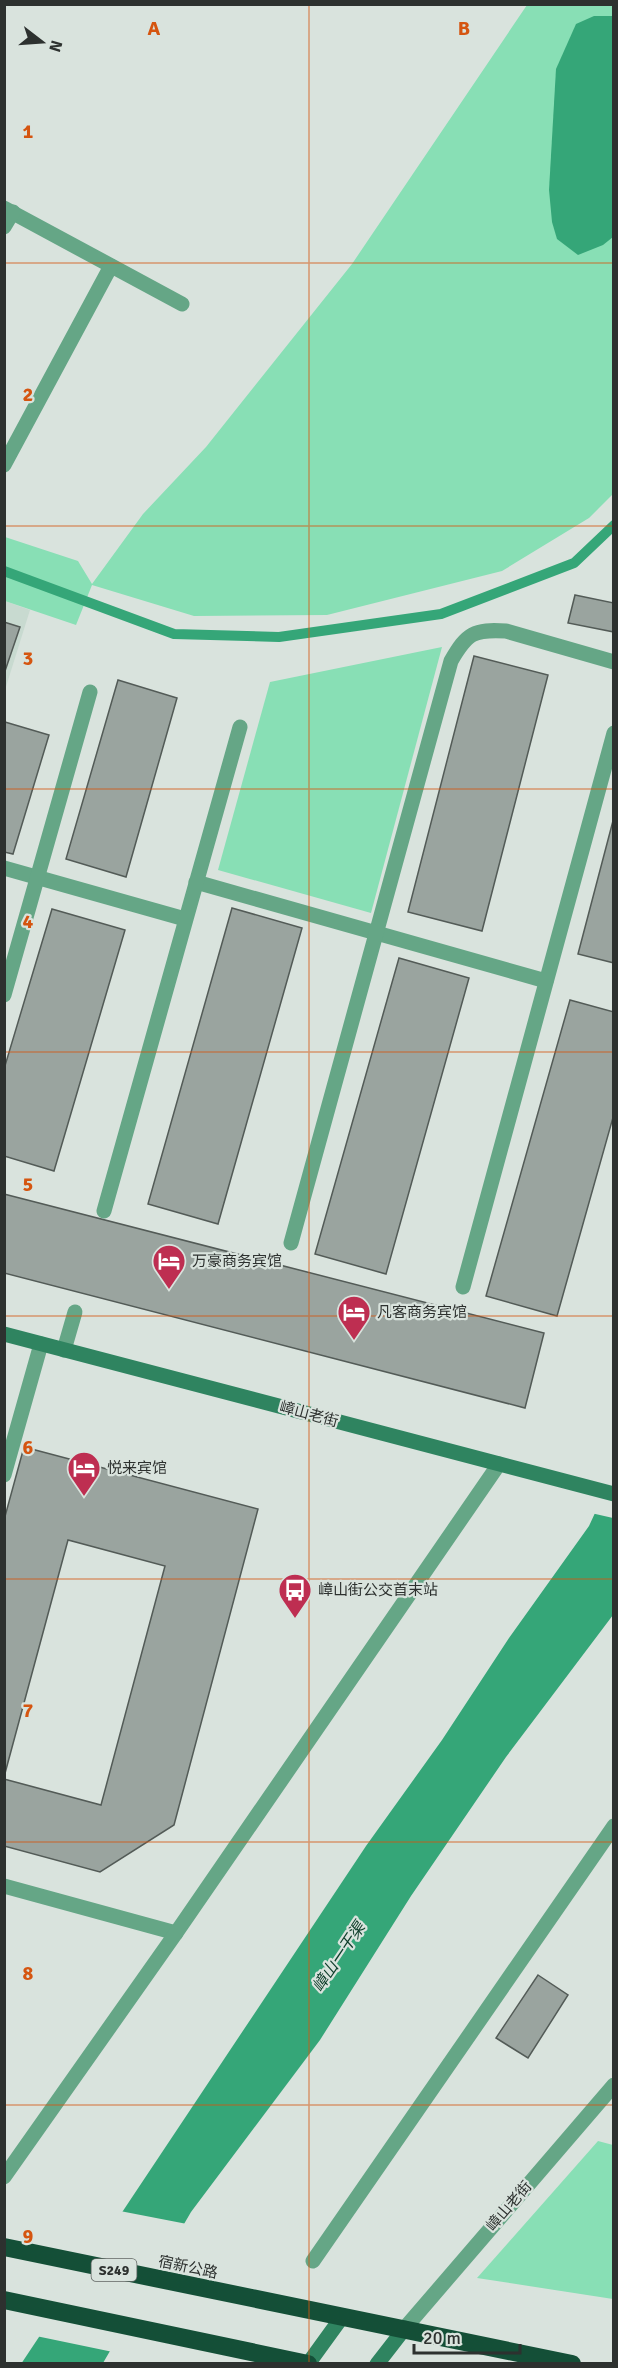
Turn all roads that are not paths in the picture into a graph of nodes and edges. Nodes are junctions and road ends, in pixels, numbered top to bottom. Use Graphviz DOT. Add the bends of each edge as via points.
graph roads {
  1 [pos="9,210"];
  2 [pos="4,227"];
  3 [pos="111,266"];
  4 [pos="182,304"];
  5 [pos="4,465"];
  6 [pos="614,662"];
  7 [pos="90,692"];
  8 [pos="240,728"];
  9 [pos="614,733"];
  10 [pos="4,868"];
  11 [pos="38,878"];
  12 [pos="196,882"];
  13 [pos="185,920"];
  14 [pos="376,933"];
  15 [pos="546,981"];
  16 [pos="4,995"];
  17 [pos="104,1211"];
  18 [pos="291,1244"];
  19 [pos="464,1287"];
  20 [pos="75,1312"];
  21 [pos="4,1334"];
  22 [pos="41,1344"];
  23 [pos="64,1350"];
  24 [pos="499,1464"];
  25 [pos="4,1475"];
  26 [pos="614,1494"];
  27 [pos="614,1826"];
  28 [pos="4,1886"];
  29 [pos="176,1933"];
  30 [pos="614,2085"];
  31 [pos="4,2177"];
  32 [pos="4,2247"];
  33 [pos="313,2261"];
  34 [pos="4,2300"];
  35 [pos="342,2317"];
  36 [pos="405,2328"];
  37 [pos="308,2364"];
  38 [pos="377,2364"];
  39 [pos="572,2364"];
  1 -- 2 [label="street"];
  1 -- 3 [label="street"];
  3 -- 4 [label="street"];
  3 -- 5 [label="street"];
  6 -- 14 [label="street" via="506,631 481,630 461,645 451,661"];
  7 -- 11 [label="street"];
  8 -- 12 [label="street"];
  9 -- 15 [label="street"];
  10 -- 11 [label="street"];
  11 -- 13 [label="street"];
  11 -- 16 [label="street"];
  12 -- 13 [label="street"];
  12 -- 14 [label="street"];
  13 -- 17 [label="street"];
  14 -- 15 [label="street"];
  14 -- 18 [label="street"];
  15 -- 19 [label="street"];
  20 -- 23 [label="street"];
  21 -- 22 [label="street, 嶂山老街"];
  22 -- 23 [label="street, 嶂山老街"];
  22 -- 25 [label="street"];
  23 -- 24 [label="street, 嶂山老街"];
  24 -- 26 [label="street, 嶂山老街"];
  24 -- 29 [label="street"];
  27 -- 33 [label="street"];
  28 -- 29 [label="street"];
  29 -- 31 [label="street"];
  30 -- 36 [label="street, 嶂山老街"];
  32 -- 35 [label="highway, 宿新公路 / S249"];
  34 -- 37 [label="highway"];
  35 -- 36 [label="highway, 宿新公路"];
  35 -- 37 [label="street"];
  36 -- 38 [label="street"];
  36 -- 39 [label="highway, 宿新公路"];
}
